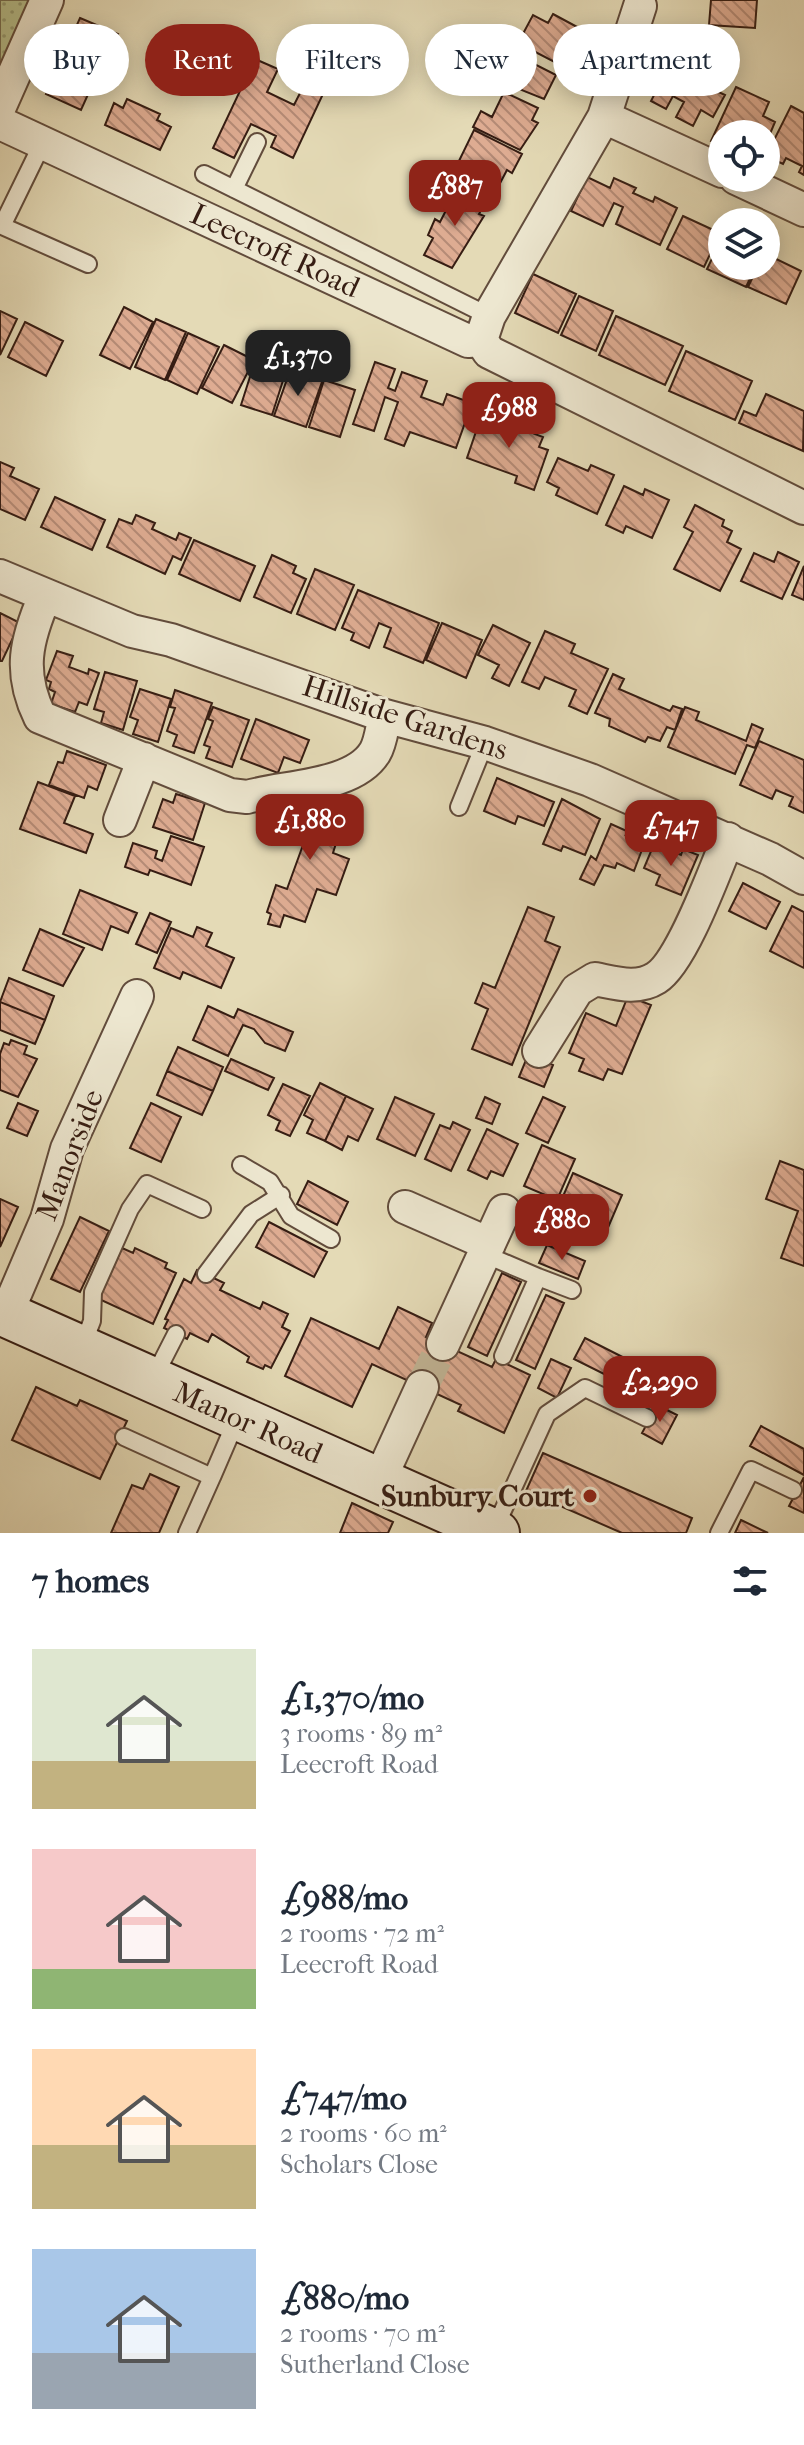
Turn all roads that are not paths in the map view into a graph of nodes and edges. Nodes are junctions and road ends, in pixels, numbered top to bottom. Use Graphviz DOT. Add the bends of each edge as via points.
graph roads {
  1 [pos="47,0"];
  2 [pos="638,2"];
  3 [pos="0,106"];
  4 [pos="604,117"];
  5 [pos="0,123"];
  6 [pos="43,142"];
  7 [pos="257,142"];
  8 [pos="708,165"];
  9 [pos="204,174"];
  10 [pos="234,189"];
  11 [pos="766,192"];
  12 [pos="804,210"];
  13 [pos="1,227"];
  14 [pos="88,264"];
  15 [pos="485,328"];
  16 [pos="804,508"];
  17 [pos="0,576"];
  18 [pos="45,596"];
  19 [pos="385,716"];
  20 [pos="485,743"];
  21 [pos="144,759"];
  22 [pos="459,807"];
  23 [pos="120,820"];
  24 [pos="728,839"];
  25 [pos="804,878"];
  26 [pos="137,996"];
  27 [pos="539,1051"];
  28 [pos="241,1165"];
  29 [pos="281,1195"];
  30 [pos="405,1207"];
  31 [pos="202,1209"];
  32 [pos="504,1211"];
  33 [pos="331,1239"];
  34 [pos="487,1249"];
  35 [pos="206,1274"];
  36 [pos="538,1277"];
  37 [pos="572,1290"];
  38 [pos="3,1313"];
  39 [pos="176,1334"];
  40 [pos="443,1344"];
  41 [pos="82,1347"];
  42 [pos="503,1356"];
  43 [pos="153,1379"];
  44 [pos="422,1387"];
  45 [pos="647,1418"];
  46 [pos="237,1419"];
  47 [pos="124,1437"];
  48 [pos="212,1477"];
  49 [pos="379,1481"];
  50 [pos="793,1490"];
  51 [pos="495,1532"];
  52 [pos="187,1533"];
  53 [pos="719,1533"];
  1 -- 3 [label="street"];
  2 -- 4 [label="street"];
  4 -- 8 [label="street"];
  4 -- 15 [label="street"];
  5 -- 6 [label="street, Leecroft Road"];
  6 -- 13 [label="lane"];
  6 -- 15 [label="street, Leecroft Road" via="468,341"];
  7 -- 10 [label="lane"];
  9 -- 10 [label="lane"];
  10 -- 15 [label="lane"];
  11 -- 12 [label="street"];
  13 -- 14 [label="lane"];
  15 -- 16 [label="street, Leecroft Road" via="489,352"];
  17 -- 18 [label="street, Hillside Gardens"];
  18 -- 19 [label="street, Hillside Gardens" via="132,631 208,652"];
  18 -- 21 [label="street" via="26,657 26,682 40,717"];
  19 -- 20 [label="street, Hillside Gardens"];
  19 -- 21 [label="street" via="377,749 350,776 247,797 230,795"];
  20 -- 22 [label="lane"];
  20 -- 24 [label="street, Hillside Gardens" via="590,780"];
  21 -- 23 [label="street"];
  24 -- 25 [label="street, Hillside Gardens"];
  24 -- 27 [label="street" via="686,936 658,977 634,986 595,979 577,990"];
  26 -- 38 [label="street, Manorside" via="67,1149 47,1219"];
  28 -- 29 [label="lane"];
  29 -- 33 [label="lane" via="291,1216"];
  29 -- 35 [label="lane" via="251,1214"];
  30 -- 34 [label="street"];
  31 -- 41 [label="lane" via="147,1184 130,1209 93,1292 92,1321"];
  32 -- 34 [label="street"];
  34 -- 36 [label="lane"];
  34 -- 40 [label="street"];
  36 -- 37 [label="lane"];
  36 -- 42 [label="lane"];
  38 -- 41 [label="street, Manor Road"];
  39 -- 43 [label="lane"];
  41 -- 43 [label="street, Manor Road"];
  43 -- 46 [label="street, Manor Road"];
  44 -- 49 [label="street"];
  45 -- 51 [label="lane" via="585,1388 547,1414"];
  46 -- 48 [label="lane"];
  46 -- 49 [label="street, Manor Road"];
  47 -- 48 [label="lane"];
  48 -- 52 [label="lane"];
  49 -- 51 [label="street, Manor Road"];
  50 -- 53 [label="lane" via="751,1470"];
}
